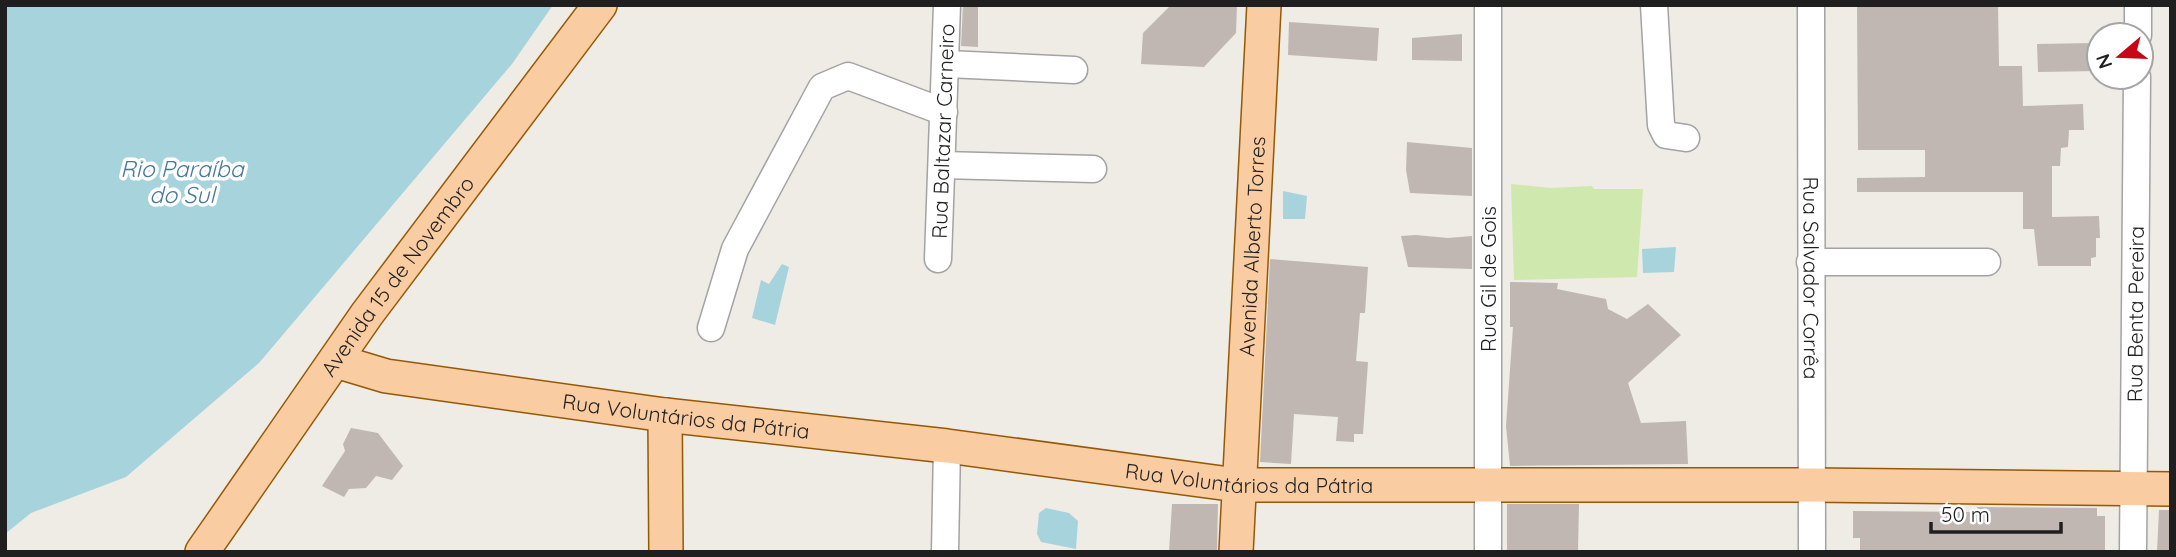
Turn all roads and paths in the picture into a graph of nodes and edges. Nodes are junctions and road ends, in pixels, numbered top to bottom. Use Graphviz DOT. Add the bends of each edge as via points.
graph roads {
  1 [pos="600,5"];
  2 [pos="947,5"];
  3 [pos="1264,5"];
  4 [pos="1488,5"];
  5 [pos="1654,5"];
  6 [pos="1811,5"];
  7 [pos="947,64"];
  8 [pos="1074,70"];
  9 [pos="2137,91"];
  10 [pos="944,111"];
  11 [pos="1686,138"];
  12 [pos="942,165"];
  13 [pos="1093,169"];
  14 [pos="938,259"];
  15 [pos="1810,262"];
  16 [pos="1987,262"];
  17 [pos="711,328"];
  18 [pos="337,361"];
  19 [pos="665,415"];
  20 [pos="947,446"];
  21 [pos="1237,485"];
  22 [pos="1811,485"];
  23 [pos="1488,486"];
  24 [pos="2134,489"];
  25 [pos="2171,489"];
  26 [pos="202,552"];
  27 [pos="666,552"];
  28 [pos="945,552"];
  29 [pos="1236,552"];
  30 [pos="1488,552"];
  31 [pos="1812,552"];
  32 [pos="2133,552"];
  1 -- 18 [label="main road, Avenida 15 de Novembro" via="367,314"];
  2 -- 7 [label="street, Rua Baltazar Carneiro"];
  3 -- 21 [label="main road, Avenida Alberto Torres"];
  4 -- 23 [label="street, Rua Gil de Gois"];
  5 -- 11 [label="street" via="1661,125 1666,135"];
  6 -- 15 [label="street, Rua Salvador Corrêa"];
  7 -- 8 [label="street"];
  7 -- 10 [label="street, Rua Baltazar Carneiro"];
  9 -- 24 [label="street, Rua Benta Pereira"];
  10 -- 12 [label="street, Rua Baltazar Carneiro"];
  10 -- 17 [label="street" via="848,76 822,87 735,249"];
  12 -- 13 [label="street"];
  12 -- 14 [label="street, Rua Baltazar Carneiro"];
  15 -- 16 [label="street"];
  15 -- 22 [label="street, Rua Salvador Corrêa"];
  18 -- 19 [label="main road, Rua Voluntários da Pátria" via="386,376"];
  18 -- 26 [label="main road, Avenida 15 de Novembro"];
  19 -- 20 [label="main road, Rua Voluntários da Pátria"];
  19 -- 27 [label="main road"];
  20 -- 21 [label="main road, Rua Voluntários da Pátria"];
  20 -- 28 [label="street"];
  21 -- 23 [label="main road, Rua Voluntários da Pátria"];
  21 -- 29 [label="main road, Avenida Alberto Torres"];
  22 -- 23 [label="main road, Rua Voluntários da Pátria"];
  22 -- 24 [label="main road, Rua Voluntários da Pátria"];
  22 -- 31 [label="street, Rua Salvador Corrêa"];
  23 -- 30 [label="street, Rua Gil de Gois"];
  24 -- 25 [label="main road, Rua Voluntários da Pátria"];
  24 -- 32 [label="street, Rua Benta Pereira"];
}
